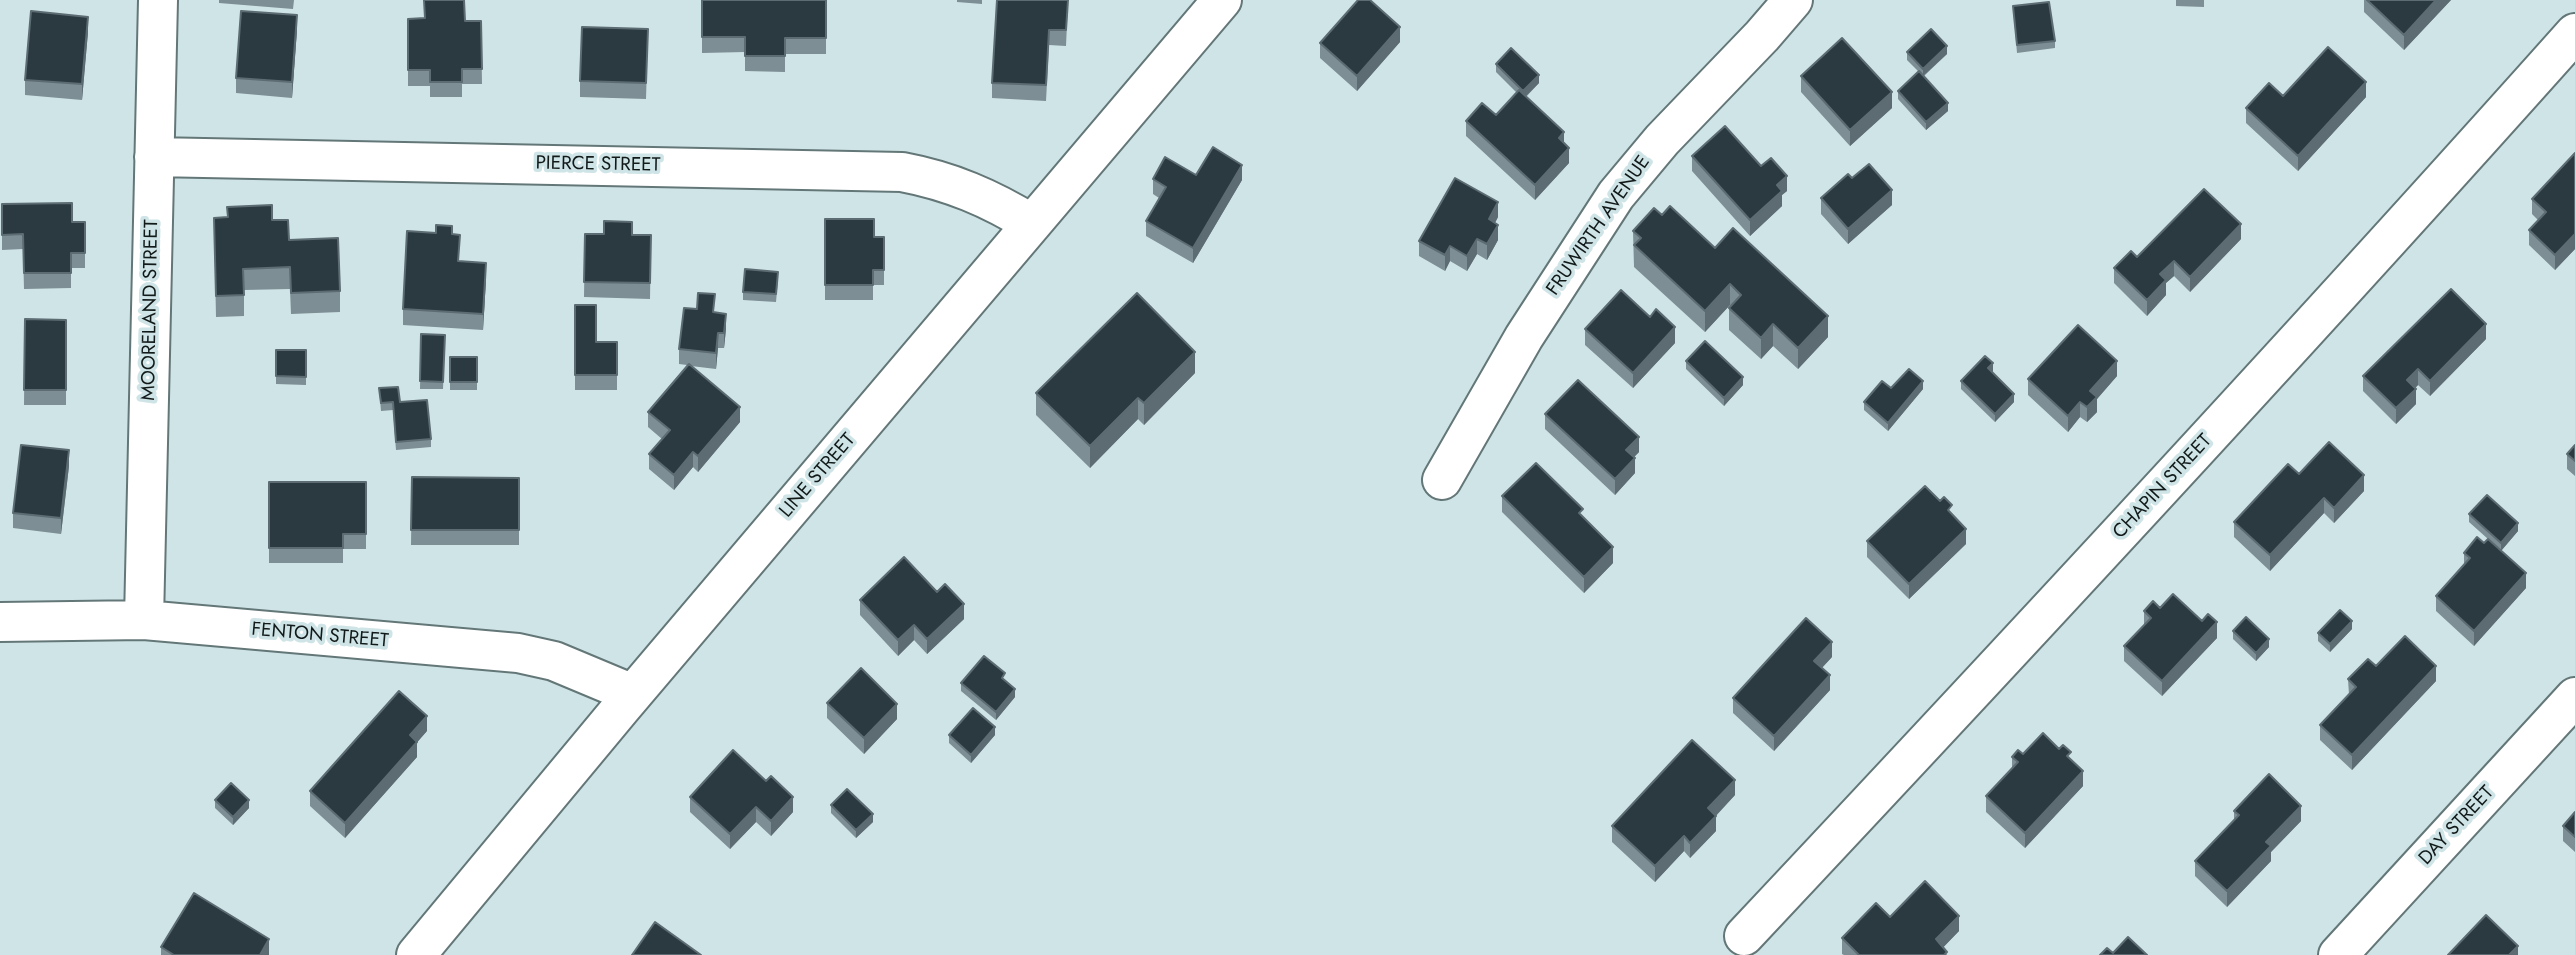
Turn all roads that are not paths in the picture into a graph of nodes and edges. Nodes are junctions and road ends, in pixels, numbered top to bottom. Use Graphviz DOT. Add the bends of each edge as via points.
graph roads {
  1 [pos="158,0"];
  2 [pos="1222,0"];
  3 [pos="1793,0"];
  4 [pos="2575,33"];
  5 [pos="154,157"];
  6 [pos="1032,224"];
  7 [pos="1442,480"];
  8 [pos="144,620"];
  9 [pos="0,622"];
  10 [pos="633,694"];
  11 [pos="2575,697"];
  12 [pos="1744,936"];
  13 [pos="416,955"];
  14 [pos="2338,955"];
  1 -- 5 [label="street, MOORELAND STREET"];
  2 -- 6 [label="street, LINE STREET"];
  3 -- 7 [label="street, FRUWIRTH AVENUE" via="1616,195 1524,337"];
  4 -- 12 [label="street, CHAPIN STREET" via="2414,214"];
  5 -- 6 [label="street, PIERCE STREET" via="902,172 977,193"];
  5 -- 8 [label="street, MOORELAND STREET"];
  6 -- 10 [label="street, LINE STREET"];
  8 -- 9 [label="street, FENTON STREET"];
  8 -- 10 [label="street, FENTON STREET" via="519,653 563,665"];
  10 -- 13 [label="street, LINE STREET"];
  11 -- 14 [label="street, DAY STREET"];
}
